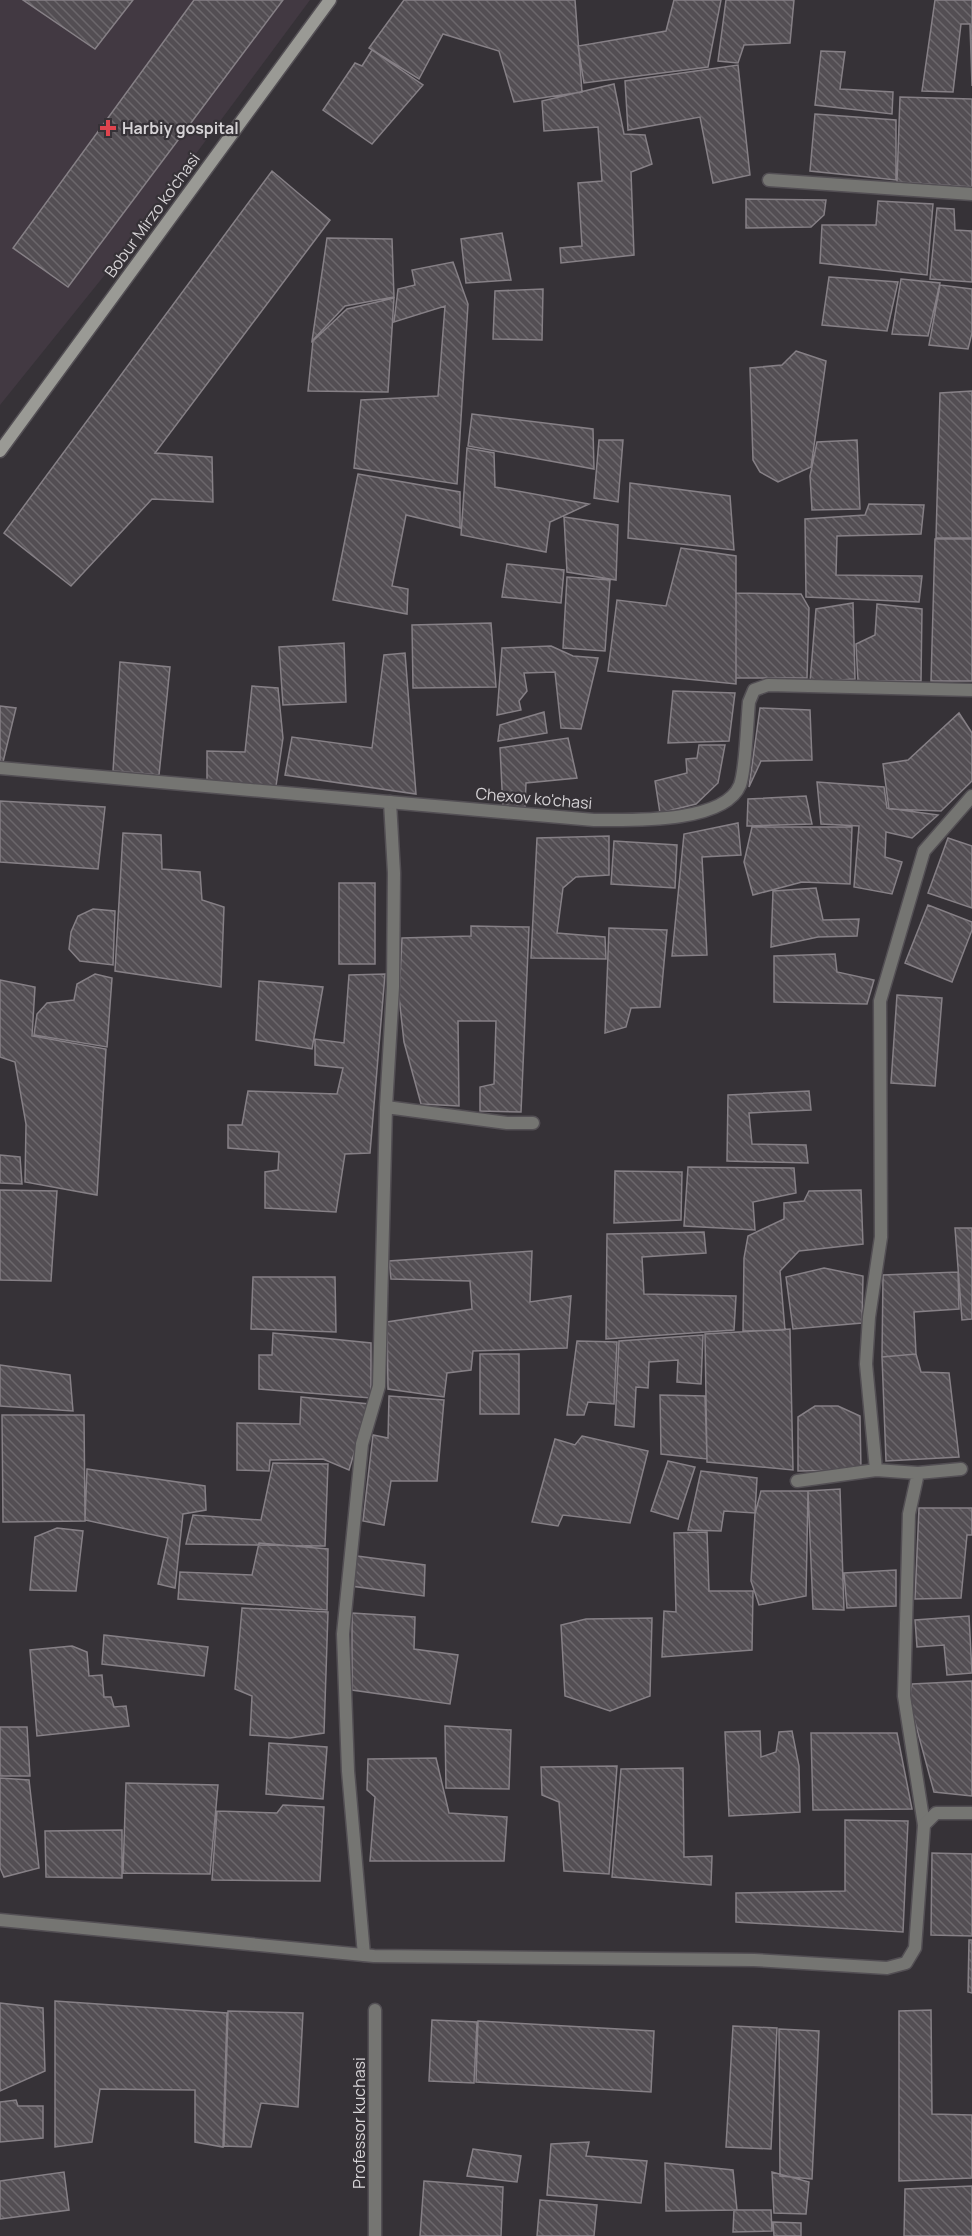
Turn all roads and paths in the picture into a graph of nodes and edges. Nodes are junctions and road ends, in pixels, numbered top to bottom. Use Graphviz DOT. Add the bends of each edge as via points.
graph roads {
  1 [pos="330,0"];
  2 [pos="769,180"];
  3 [pos="972,194"];
  4 [pos="0,451"];
  5 [pos="972,690"];
  6 [pos="0,768"];
  7 [pos="972,796"];
  8 [pos="390,802"];
  9 [pos="386,1107"];
  10 [pos="532,1123"];
  11 [pos="961,1469"];
  12 [pos="876,1470"];
  13 [pos="918,1473"];
  14 [pos="797,1481"];
  15 [pos="972,1813"];
  16 [pos="924,1825"];
  17 [pos="0,1920"];
  18 [pos="364,1955"];
  19 [pos="375,2010"];
  20 [pos="375,2236"];
  1 -- 4 [label="street, Bobur Mirzo ko'chasi"];
  2 -- 3 [label="street"];
  5 -- 8 [label="street, Chexov ko'chasi" via="768,685 754,690 749,702 740,784 730,800 714,808 654,820 594,820"];
  6 -- 8 [label="street, Chexov ko'chasi"];
  7 -- 12 [label="street" via="924,851 880,1001 881,1237 866,1364"];
  8 -- 9 [label="street" via="393,987"];
  9 -- 10 [label="street"];
  9 -- 18 [label="street" via="379,1386 362,1444 343,1634 348,1771"];
  11 -- 13 [label="street"];
  12 -- 13 [label="street"];
  12 -- 14 [label="street"];
  13 -- 16 [label="street" via="909,1514 904,1696"];
  15 -- 16 [label="street" via="936,1813"];
  16 -- 18 [label="street" via="915,1948 906,1963 886,1968 754,1960"];
  17 -- 18 [label="street"];
  19 -- 20 [label="street, Professor kuchasi"];
}
